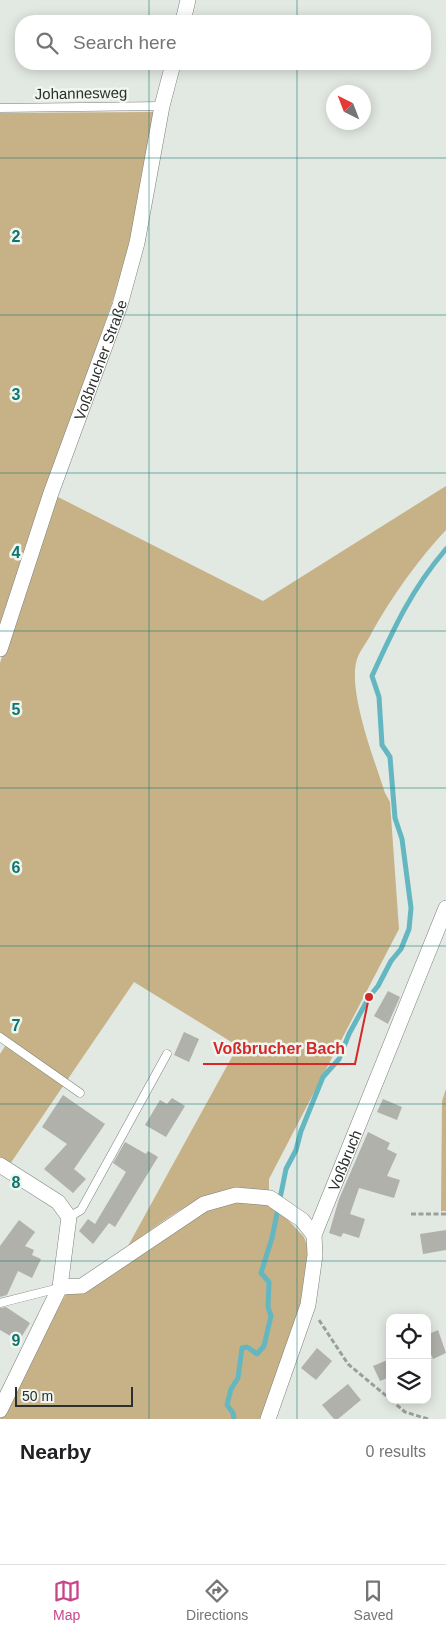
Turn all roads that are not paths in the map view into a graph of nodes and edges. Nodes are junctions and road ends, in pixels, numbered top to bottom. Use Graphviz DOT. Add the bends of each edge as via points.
graph roads {
  1 [pos="188,0"];
  2 [pos="184,15"];
  3 [pos="171,70"];
  4 [pos="162,106"];
  5 [pos="0,108"];
  6 [pos="0,649"];
  7 [pos="446,908"];
  8 [pos="0,1037"];
  9 [pos="167,1054"];
  10 [pos="80,1093"];
  11 [pos="0,1165"];
  12 [pos="69,1218"];
  13 [pos="314,1235"];
  14 [pos="60,1288"];
  15 [pos="0,1303"];
  16 [pos="0,1410"];
  17 [pos="268,1419"];
  1 -- 2 [label="street"];
  3 -- 4 [label="street, Voßbrucher Straße"];
  4 -- 5 [label="lane, Johannesweg"];
  4 -- 6 [label="street, Voßbrucher Straße" via="138,243 120,305 51,494"];
  7 -- 13 [label="street, Voßbruch"];
  8 -- 10 [label="lane"];
  9 -- 12 [label="lane" via="81,1210"];
  11 -- 12 [label="street" via="58,1202"];
  12 -- 14 [label="street"];
  13 -- 14 [label="street" via="289,1209 270,1198 236,1195 204,1204 82,1286"];
  13 -- 17 [label="street, Voßbruch" via="315,1255 308,1305"];
  14 -- 15 [label="lane"];
  14 -- 16 [label="street"];
}
